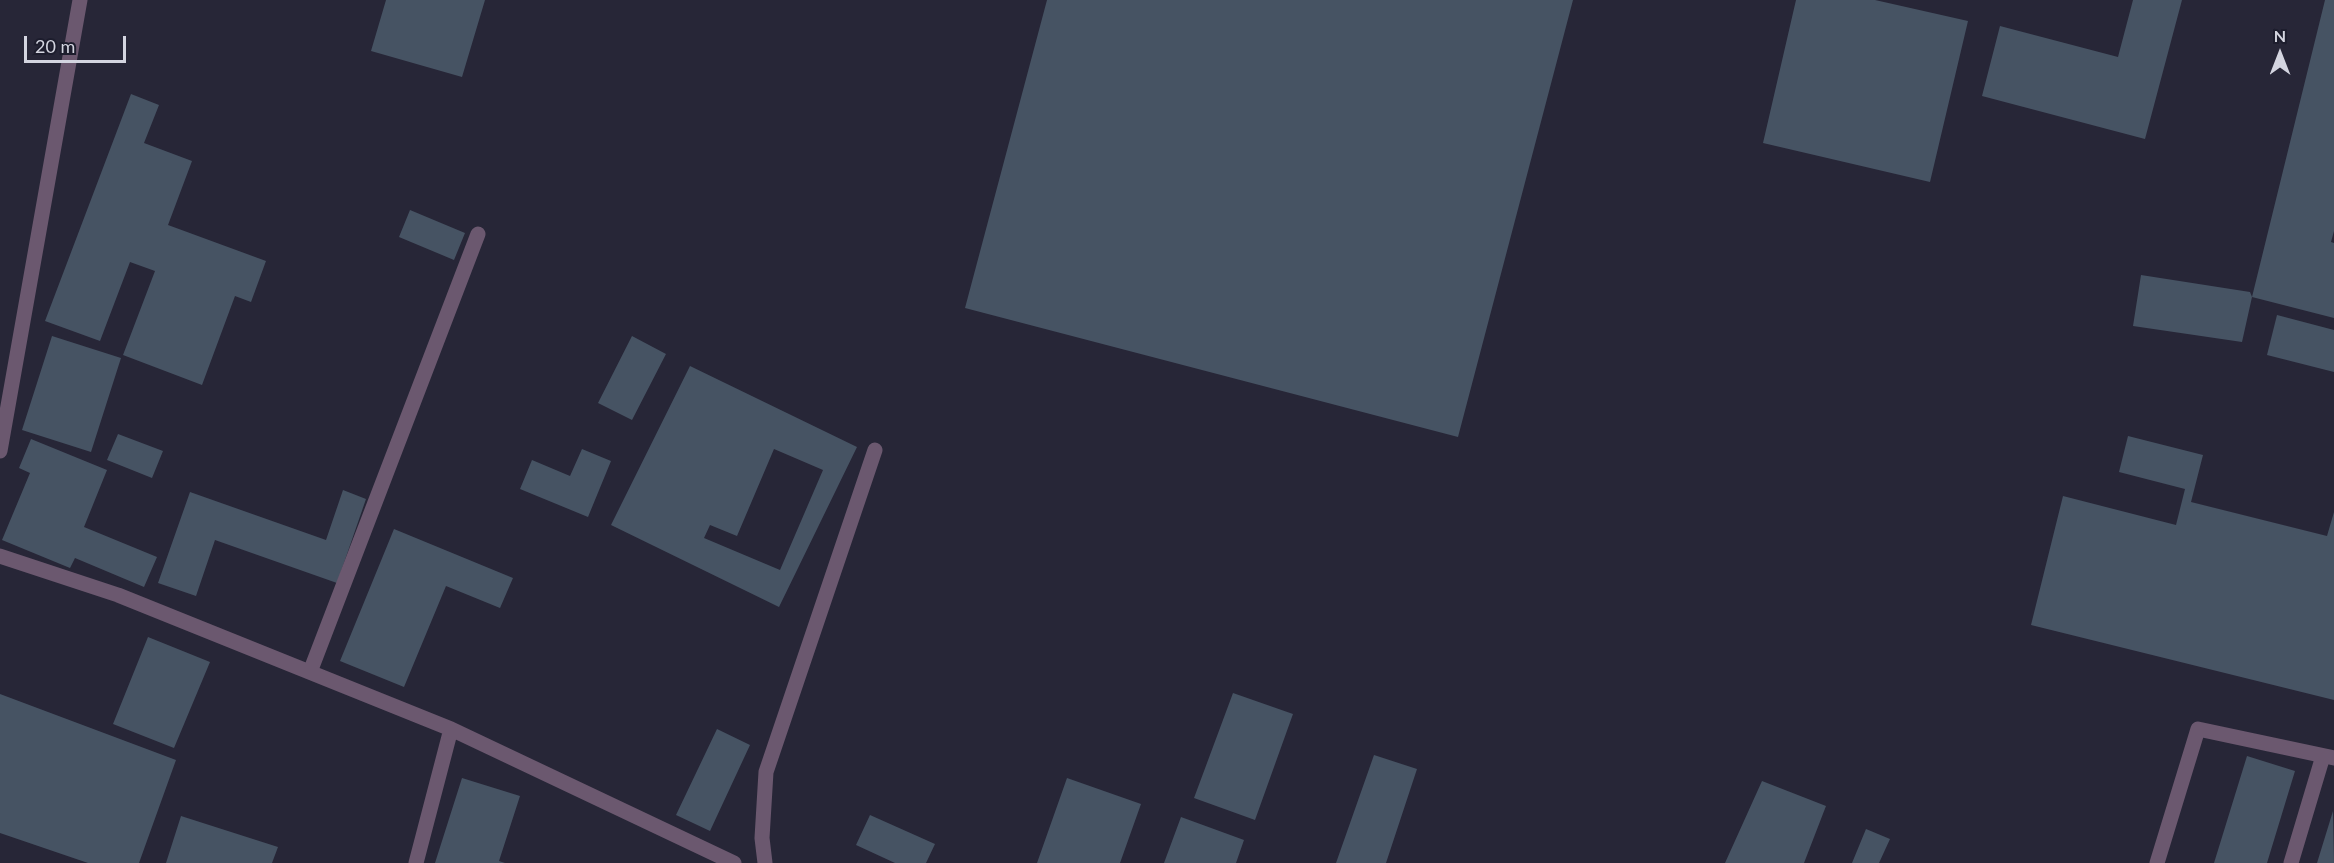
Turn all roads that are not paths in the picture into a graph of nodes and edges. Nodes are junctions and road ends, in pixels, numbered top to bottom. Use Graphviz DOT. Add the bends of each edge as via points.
graph roads {
  1 [pos="81,0"];
  2 [pos="478,234"];
  3 [pos="875,450"];
  4 [pos="0,451"];
  5 [pos="0,556"];
  6 [pos="310,672"];
  7 [pos="451,729"];
  8 [pos="2329,757"];
  9 [pos="416,863"];
  10 [pos="734,863"];
  11 [pos="765,863"];
  12 [pos="2157,863"];
  13 [pos="2291,863"];
  1 -- 4 [label="street"];
  2 -- 6 [label="street"];
  3 -- 11 [label="street" via="766,772 762,838"];
  5 -- 6 [label="street" via="118,595"];
  6 -- 7 [label="street"];
  7 -- 9 [label="street"];
  7 -- 10 [label="street"];
  8 -- 12 [label="street" via="2198,729"];
  8 -- 13 [label="street"];
}
